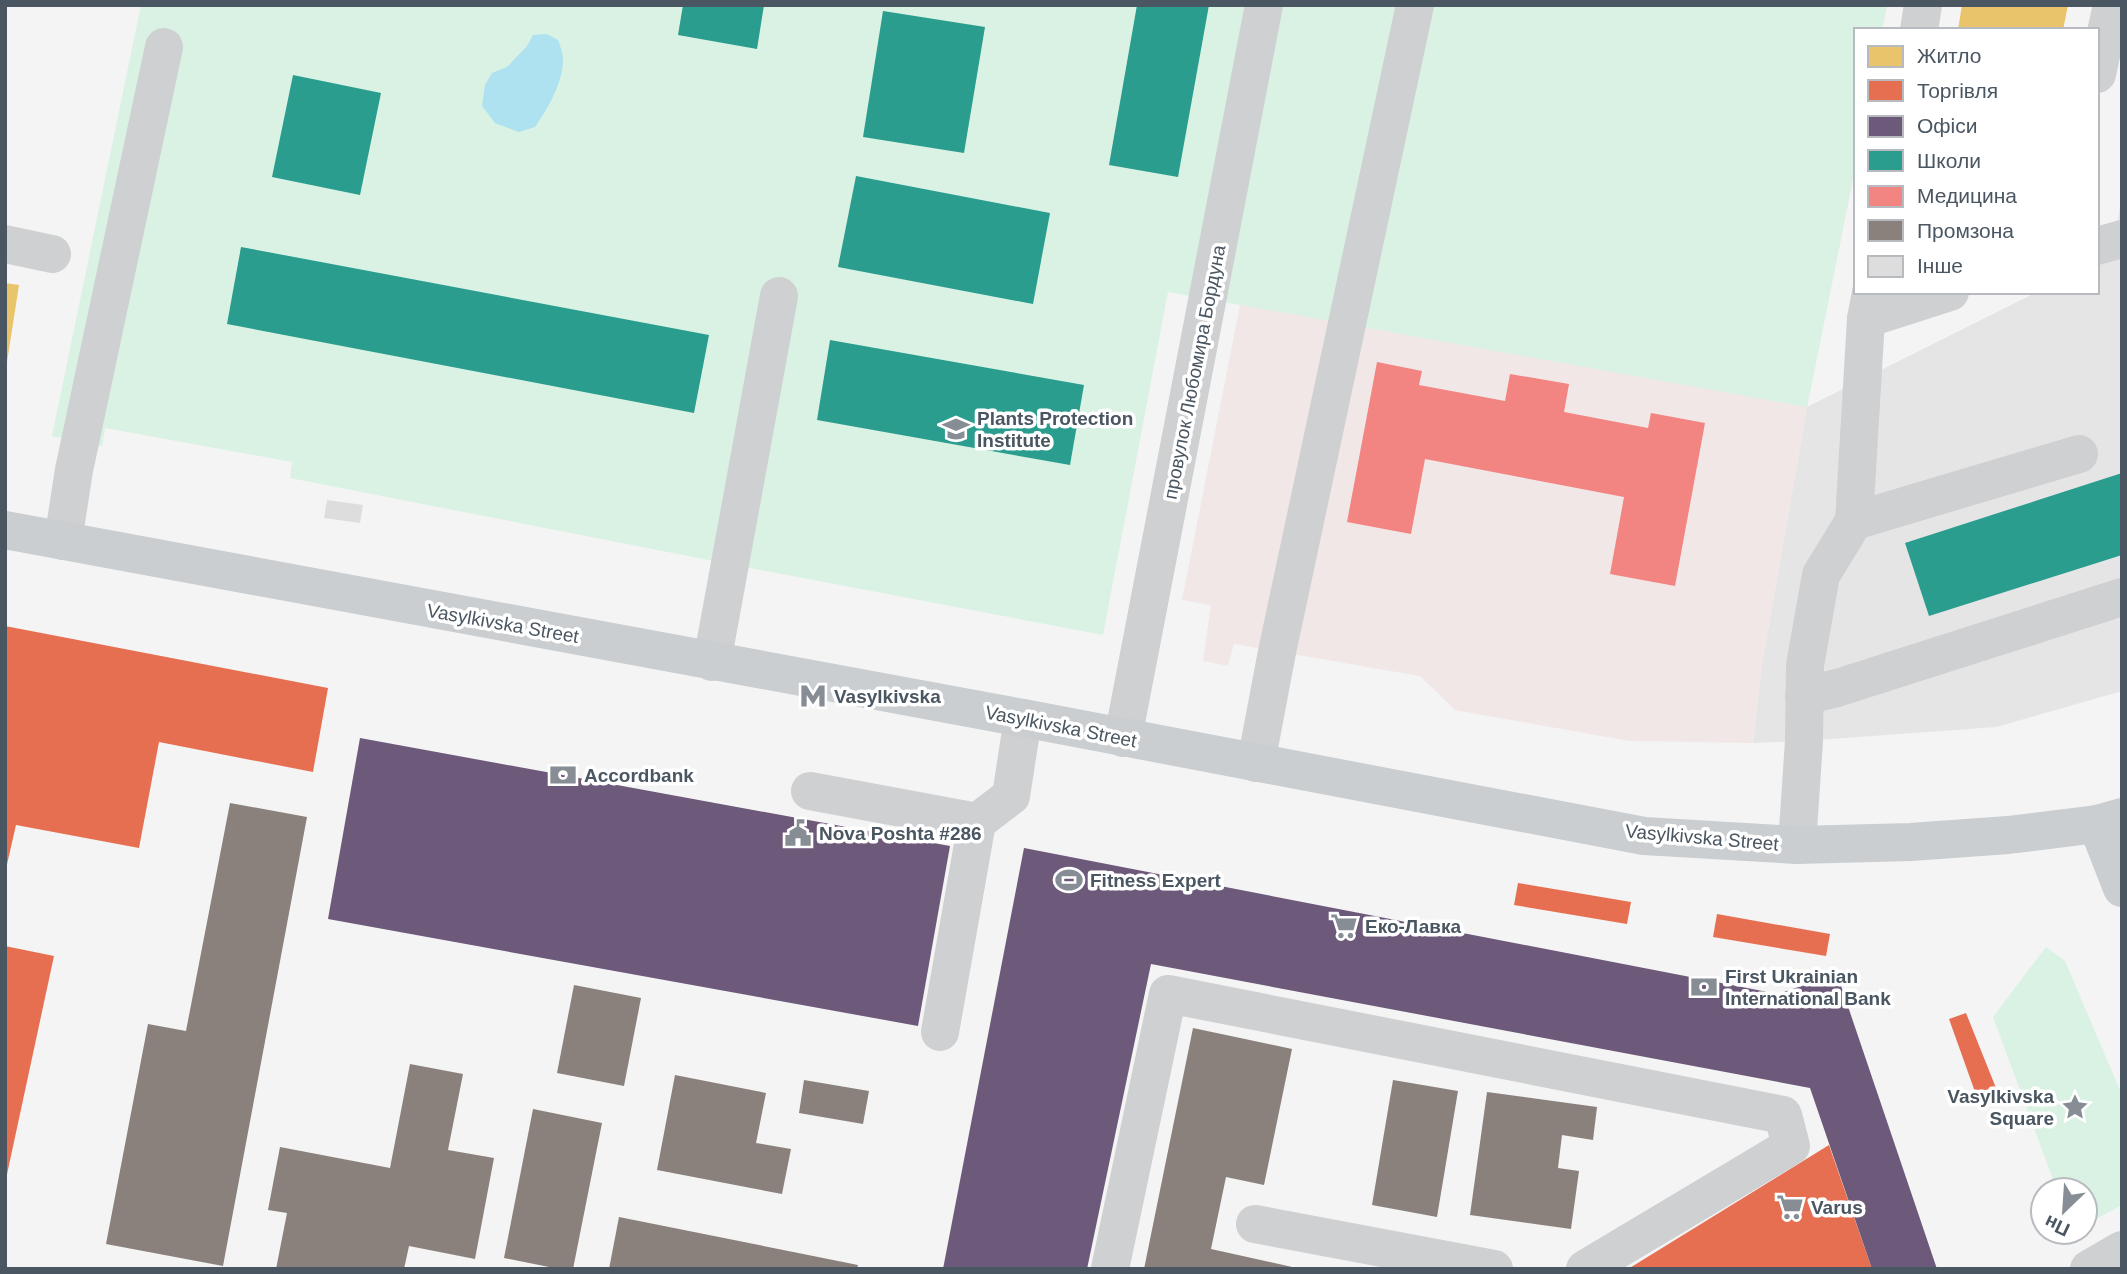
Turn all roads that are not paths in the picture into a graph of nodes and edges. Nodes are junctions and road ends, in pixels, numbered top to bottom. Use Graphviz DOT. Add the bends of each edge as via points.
graph roads {
  1 [pos="1264,5"];
  2 [pos="1415,5"];
  3 [pos="1923,5"];
  4 [pos="2110,14"];
  5 [pos="1919,28"];
  6 [pos="164,47"];
  7 [pos="2099,65"];
  8 [pos="2122,239"];
  9 [pos="5,244"];
  10 [pos="2099,245"];
  11 [pos="52,254"];
  12 [pos="1938,294"];
  13 [pos="779,296"];
  14 [pos="1868,306"];
  15 [pos="2079,454"];
  16 [pos="1854,521"];
  17 [pos="5,530"];
  18 [pos="63,541"];
  19 [pos="2122,597"];
  20 [pos="712,662"];
  21 [pos="1804,696"];
  22 [pos="1023,718"];
  23 [pos="1123,738"];
  24 [pos="1256,763"];
  25 [pos="810,791"];
  26 [pos="2109,820"];
  27 [pos="977,822"];
  28 [pos="1797,845"];
  29 [pos="2122,888"];
  30 [pos="940,1032"];
  31 [pos="1255,1224"];
  32 [pos="2122,1250"];
  33 [pos="1110,1269"];
  34 [pos="1494,1269"];
  35 [pos="1585,1269"];
  36 [pos="2089,1269"];
  1 -- 23 [label="street, провулок Любомира Бордуна"];
  2 -- 24 [label="street"];
  3 -- 5 [label="street"];
  4 -- 7 [label="street"];
  6 -- 18 [label="street"];
  8 -- 10 [label="street"];
  9 -- 11 [label="street"];
  12 -- 14 [label="street"];
  13 -- 20 [label="street"];
  14 -- 16 [label="street"];
  15 -- 16 [label="street"];
  16 -- 21 [label="street" via="1821,575"];
  17 -- 18 [label="main road, Vasylkivska Street"];
  18 -- 20 [label="main road, Vasylkivska Street"];
  19 -- 21 [label="street"];
  20 -- 22 [label="main road, Vasylkivska Street"];
  21 -- 28 [label="street"];
  22 -- 23 [label="main road, Vasylkivska Street"];
  22 -- 27 [label="street" via="1011,796"];
  23 -- 24 [label="main road, Vasylkivska Street"];
  24 -- 28 [label="main road, Vasylkivska Street" via="1644,836"];
  25 -- 27 [label="street"];
  26 -- 28 [label="main road, Vasylkivska Street" via="2008,835"];
  26 -- 29 [label="main road"];
  27 -- 30 [label="street"];
  31 -- 34 [label="street"];
  32 -- 36 [label="street"];
  33 -- 35 [label="street" via="1168,994 1783,1115 1791,1146"];
}
